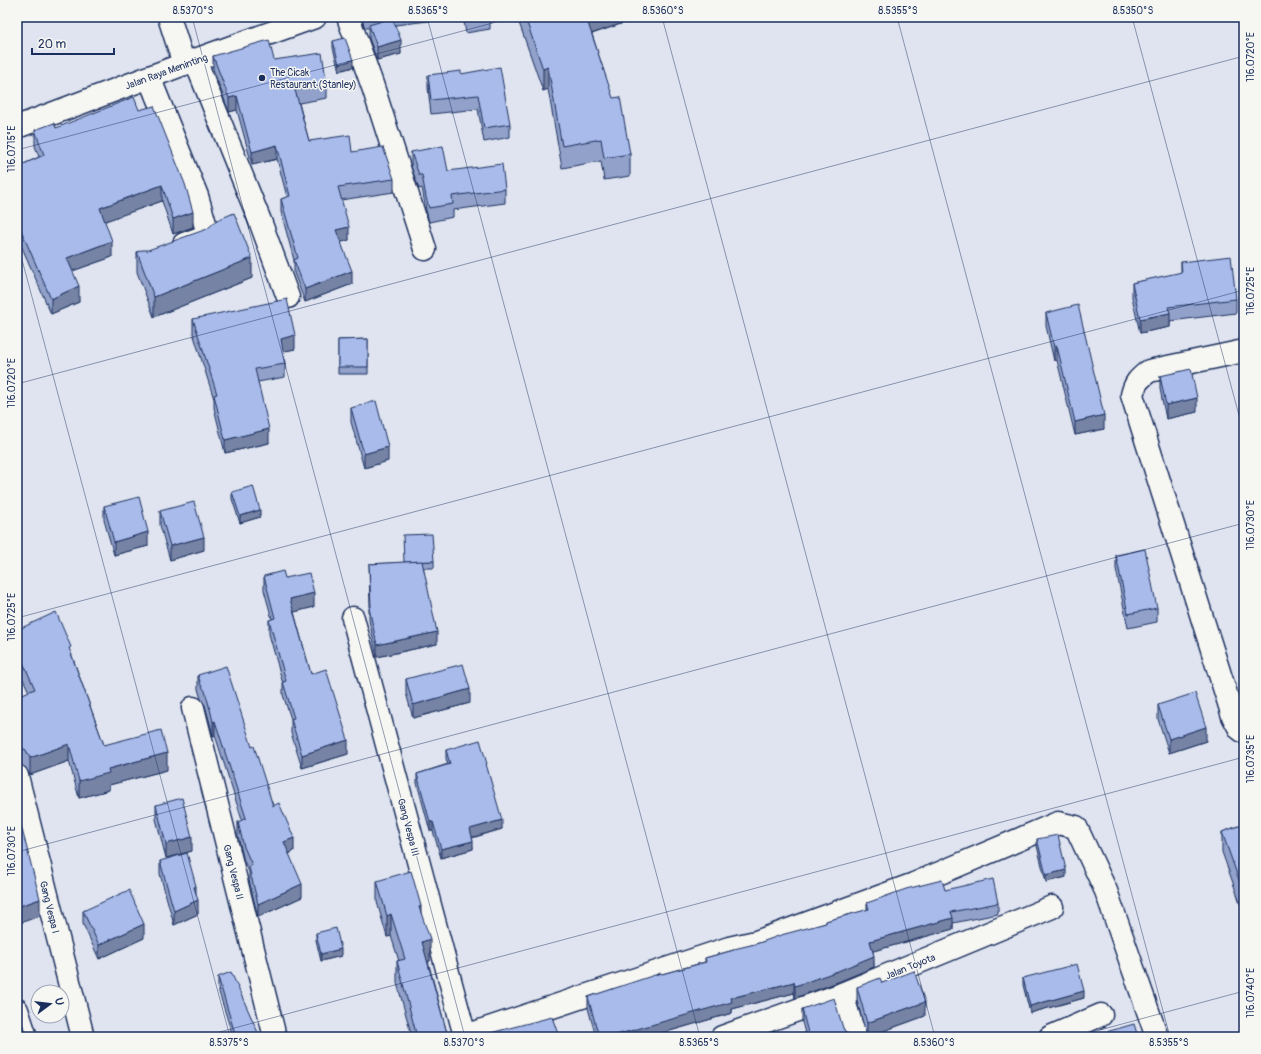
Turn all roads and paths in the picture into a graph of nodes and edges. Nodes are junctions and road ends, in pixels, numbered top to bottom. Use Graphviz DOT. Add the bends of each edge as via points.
graph roads {
  1 [pos="169,17"];
  2 [pos="315,17"];
  3 [pos="348,17"];
  4 [pos="190,62"];
  5 [pos="149,77"];
  6 [pos="17,127"];
  7 [pos="425,249"];
  8 [pos="166,250"];
  9 [pos="288,297"];
  10 [pos="1244,351"];
  11 [pos="353,618"];
  12 [pos="193,708"];
  13 [pos="1244,732"];
  14 [pos="17,776"];
  15 [pos="1052,907"];
  16 [pos="842,994"];
  17 [pos="17,1010"];
  18 [pos="1101,1015"];
  19 [pos="26,1037"];
  20 [pos="83,1037"];
  21 [pos="275,1037"];
  22 [pos="464,1037"];
  23 [pos="722,1037"];
  24 [pos="855,1037"];
  25 [pos="1050,1037"];
  26 [pos="1157,1037"];
  1 -- 4 [label="main road"];
  2 -- 4 [label="main road, Jalan Raya Meninting"];
  3 -- 7 [label="main road"];
  4 -- 5 [label="main road, Jalan Raya Meninting"];
  4 -- 9 [label="main road" via="260,221"];
  5 -- 6 [label="main road, Jalan Raya Meninting"];
  5 -- 8 [label="main road" via="197,196 207,233 203,237"];
  10 -- 13 [label="main road" via="1150,371 1139,379 1132,395 1233,716"];
  11 -- 22 [label="main road, Gang Vespa III"];
  12 -- 21 [label="main road, Gang Vespa II"];
  14 -- 20 [label="main road, Gang Vespa I"];
  15 -- 16 [label="main road, Jalan Toyota"];
  16 -- 23 [label="main road, Jalan Toyota"];
  16 -- 24 [label="main road"];
  17 -- 19 [label="main road"];
  18 -- 25 [label="main road"];
  22 -- 26 [label="main road" via="729,948 756,942 914,884 1058,823 1076,827 1106,891"];
}
